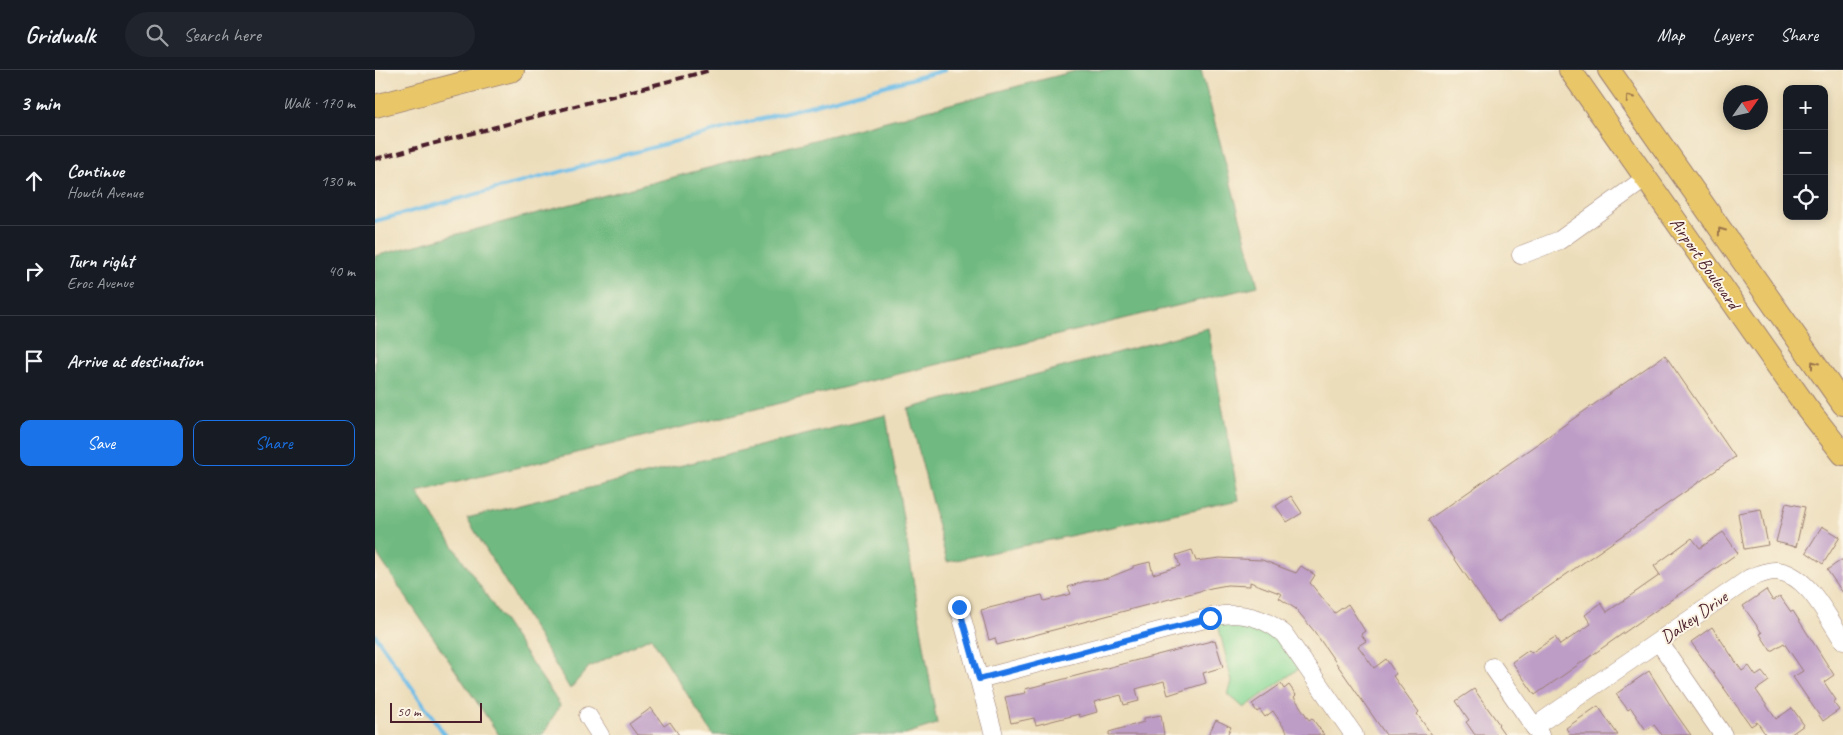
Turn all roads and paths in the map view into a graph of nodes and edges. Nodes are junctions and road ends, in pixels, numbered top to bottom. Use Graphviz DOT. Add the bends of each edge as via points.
graph roads {
  1 [pos="513,70"];
  2 [pos="1570,70"];
  3 [pos="1609,70"];
  4 [pos="375,106"];
  5 [pos="1671,159"];
  6 [pos="1645,178"];
  7 [pos="1521,255"];
  8 [pos="1782,319"];
  9 [pos="1757,336"];
  10 [pos="1843,404"];
  11 [pos="1843,454"];
  12 [pos="959,607"];
  13 [pos="1843,640"];
  14 [pos="1659,642"];
  15 [pos="1493,667"];
  16 [pos="979,679"];
  17 [pos="588,716"];
  18 [pos="1537,731"];
  19 [pos="599,735"];
  20 [pos="994,735"];
  21 [pos="1354,735"];
  22 [pos="1723,735"];
  1 -- 4 [label="main road"];
  2 -- 6 [label="main road, Airport Boulevard"];
  5 -- 3 [label="main road, Airport Boulevard, one-way"];
  5 -- 6 [label="main road"];
  8 -- 5 [label="main road, Airport Boulevard, one-way"];
  6 -- 7 [label="street" via="1560,240"];
  6 -- 9 [label="main road, Airport Boulevard"];
  8 -- 9 [label="main road"];
  10 -- 8 [label="main road, Airport Boulevard, one-way"];
  9 -- 11 [label="main road, Airport Boulevard"];
  12 -- 16 [label="street"];
  13 -- 14 [label="street, Dalkey Drive" via="1805,586 1777,571 1751,578"];
  14 -- 18 [label="street, Dalkey Drive"];
  14 -- 22 [label="street"];
  15 -- 18 [label="street"];
  16 -- 20 [label="street"];
  16 -- 21 [label="street" via="1210,618 1237,614 1269,623 1284,634"];
  17 -- 19 [label="street"];
}
